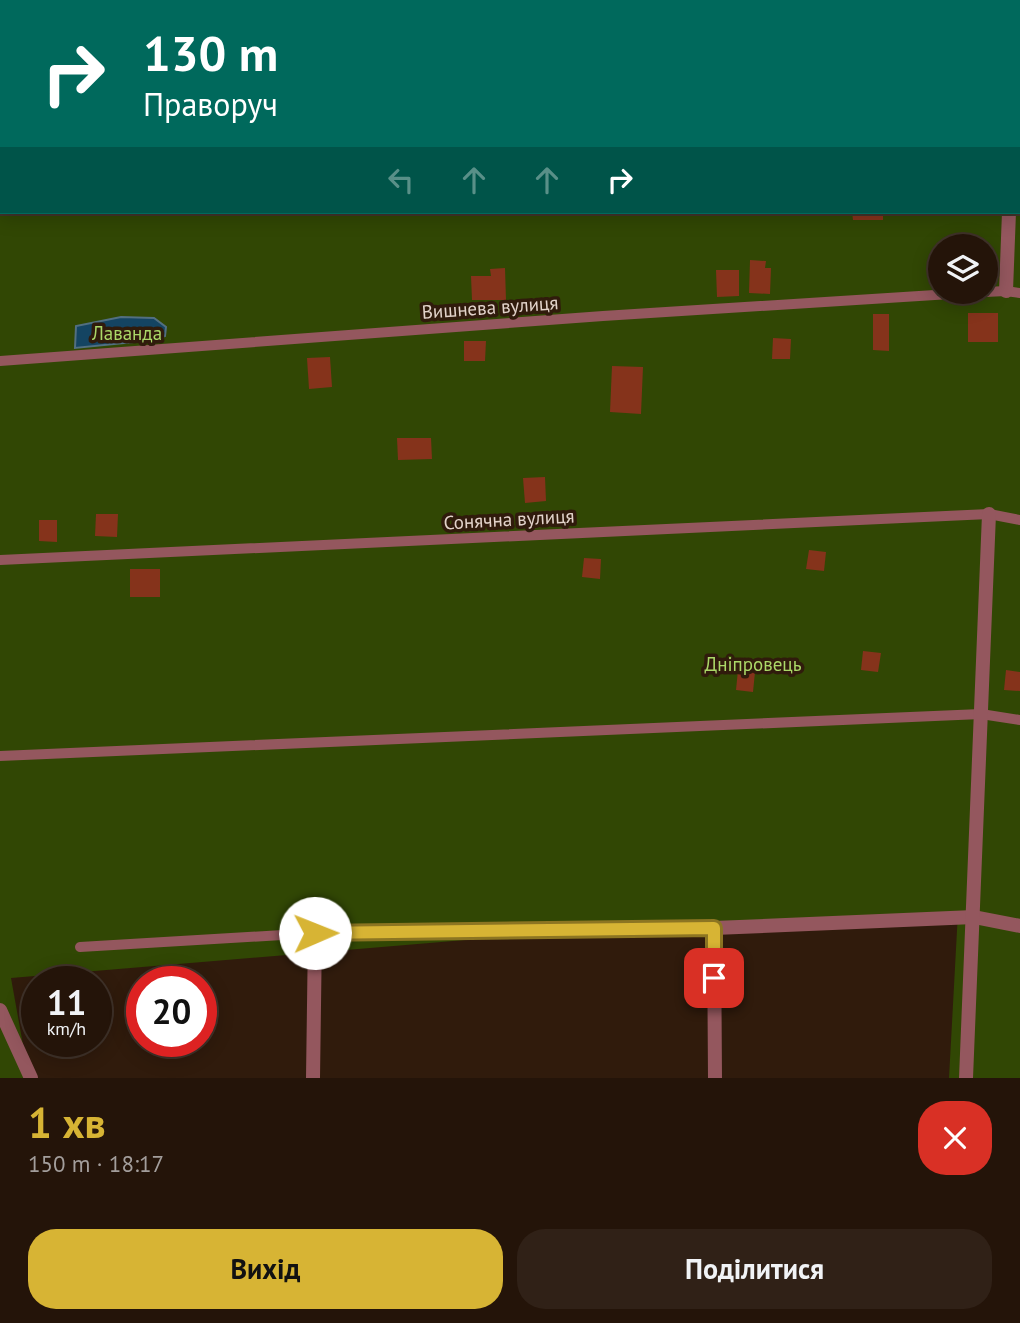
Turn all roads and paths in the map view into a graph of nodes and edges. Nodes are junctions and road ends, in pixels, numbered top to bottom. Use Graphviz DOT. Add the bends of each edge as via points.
graph roads {
  1 [pos="1009,214"];
  2 [pos="1013,292"];
  3 [pos="928,296"];
  4 [pos="0,361"];
  5 [pos="989,514"];
  6 [pos="1020,520"];
  7 [pos="0,560"];
  8 [pos="981,714"];
  9 [pos="1020,720"];
  10 [pos="0,756"];
  11 [pos="974,917"];
  12 [pos="1020,926"];
  13 [pos="714,928"];
  14 [pos="315,933"];
  15 [pos="80,947"];
  16 [pos="0,1010"];
  17 [pos="31,1078"];
  18 [pos="313,1078"];
  19 [pos="715,1078"];
  20 [pos="966,1078"];
  1 -- 2 [label="street"];
  3 -- 4 [label="lane, Вишнева вулиця"];
  5 -- 6 [label="lane, Сонячна вулиця"];
  5 -- 7 [label="lane, Сонячна вулиця"];
  5 -- 8 [label="street"];
  8 -- 9 [label="lane"];
  8 -- 10 [label="lane"];
  8 -- 11 [label="street"];
  11 -- 12 [label="street"];
  11 -- 13 [label="street"];
  11 -- 20 [label="street"];
  13 -- 14 [label="lane"];
  13 -- 19 [label="street"];
  14 -- 15 [label="lane"];
  14 -- 18 [label="street"];
  16 -- 17 [label="street"];
}
